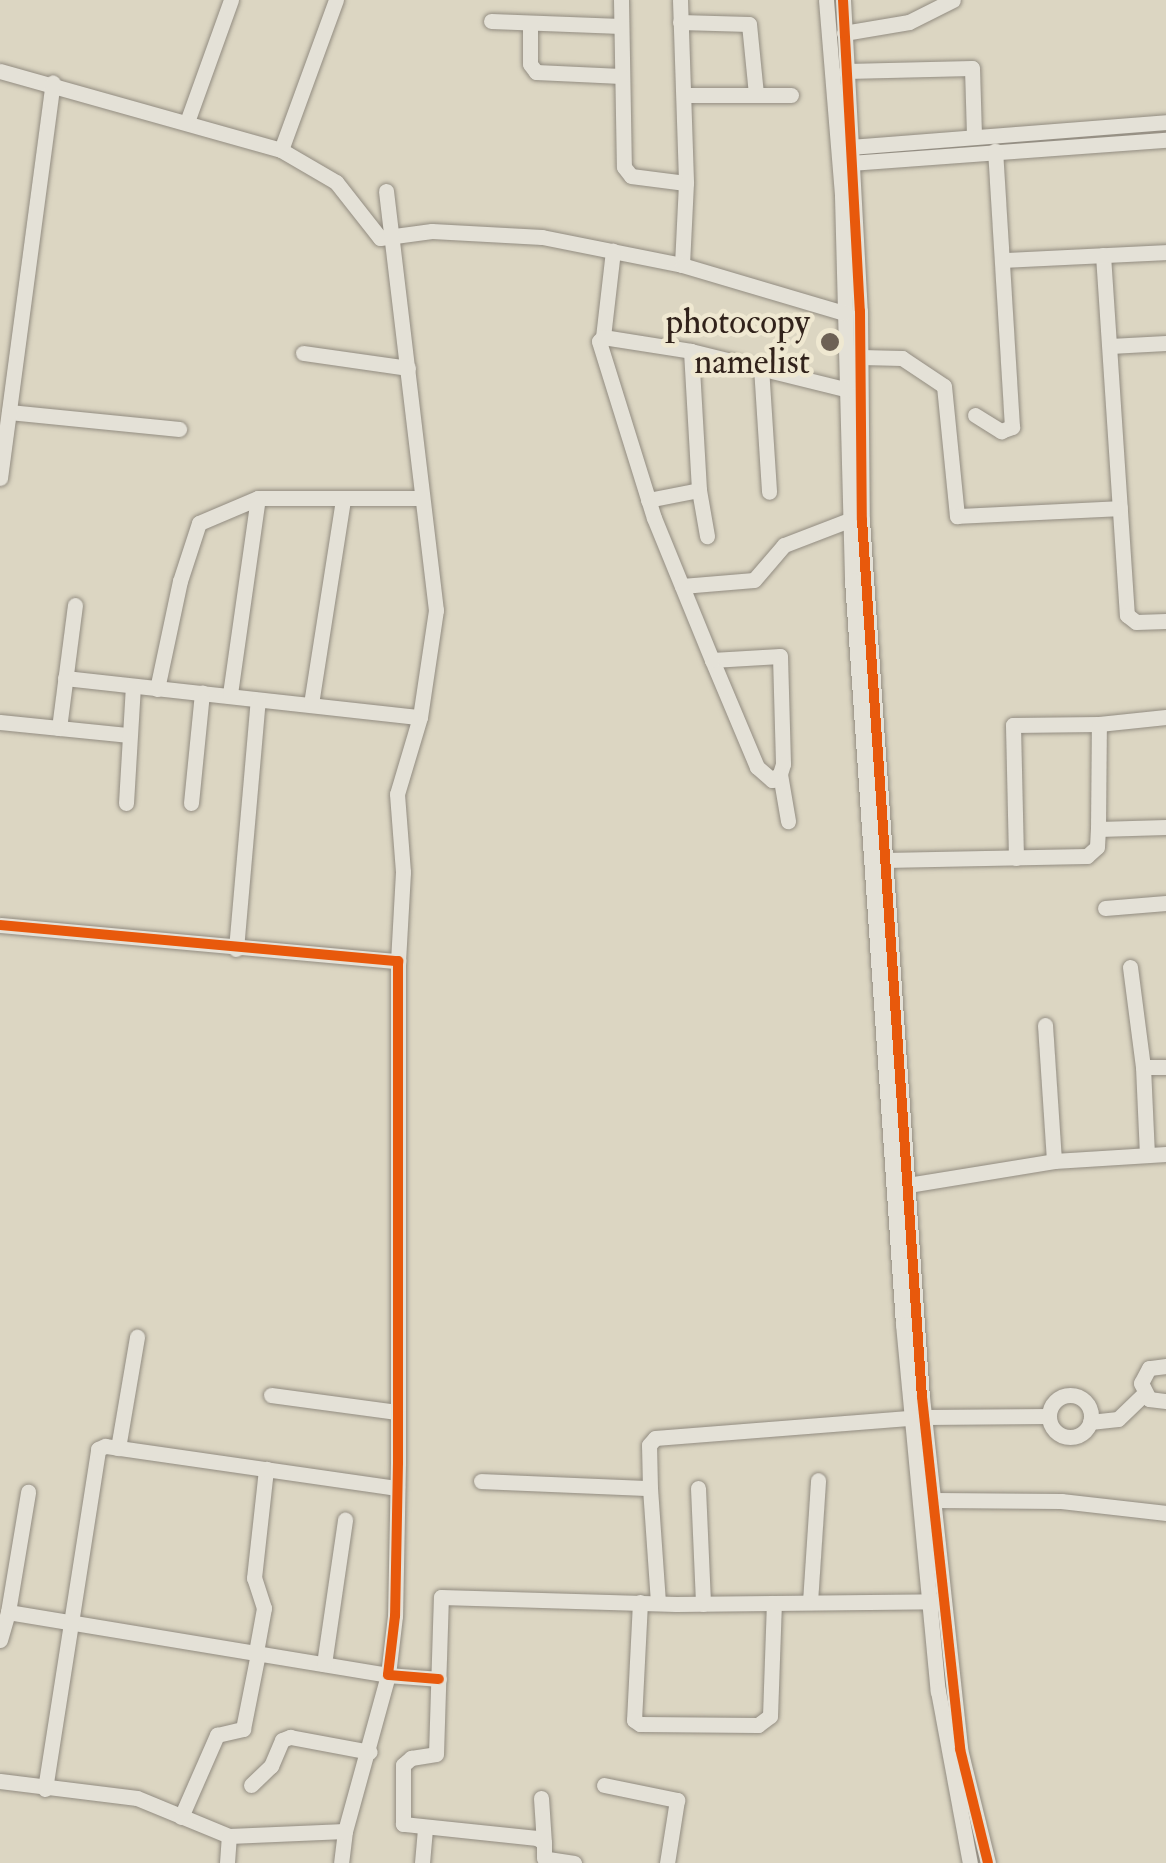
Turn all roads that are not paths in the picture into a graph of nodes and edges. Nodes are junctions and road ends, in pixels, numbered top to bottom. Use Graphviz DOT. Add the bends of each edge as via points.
graph roads {
  1 [pos="231,0"];
  2 [pos="336,0"];
  3 [pos="621,0"];
  4 [pos="680,0"];
  5 [pos="826,0"];
  6 [pos="843,0"];
  7 [pos="953,0"];
  8 [pos="491,21"];
  9 [pos="530,22"];
  10 [pos="680,22"];
  11 [pos="622,26"];
  12 [pos="844,33"];
  13 [pos="0,71"];
  14 [pos="846,72"];
  15 [pos="621,76"];
  16 [pos="53,83"];
  17 [pos="756,94"];
  18 [pos="684,95"];
  19 [pos="792,95"];
  20 [pos="187,122"];
  21 [pos="1166,122"];
  22 [pos="974,137"];
  23 [pos="1166,140"];
  24 [pos="280,150"];
  25 [pos="996,150"];
  26 [pos="850,155"];
  27 [pos="686,183"];
  28 [pos="386,191"];
  29 [pos="389,238"];
  30 [pos="613,251"];
  31 [pos="1166,252"];
  32 [pos="1103,256"];
  33 [pos="1004,260"];
  34 [pos="682,265"];
  35 [pos="844,314"];
  36 [pos="603,337"];
  37 [pos="1166,343"];
  38 [pos="1110,346"];
  39 [pos="691,351"];
  40 [pos="303,353"];
  41 [pos="862,357"];
  42 [pos="761,366"];
  43 [pos="408,368"];
  44 [pos="845,389"];
  45 [pos="9,412"];
  46 [pos="975,416"];
  47 [pos="179,428"];
  48 [pos="0,478"];
  49 [pos="698,490"];
  50 [pos="769,492"];
  51 [pos="258,498"];
  52 [pos="420,498"];
  53 [pos="343,500"];
  54 [pos="648,500"];
  55 [pos="1120,508"];
  56 [pos="849,520"];
  57 [pos="707,536"];
  58 [pos="682,586"];
  59 [pos="75,604"];
  60 [pos="1166,621"];
  61 [pos="712,660"];
  62 [pos="66,678"];
  63 [pos="133,686"];
  64 [pos="157,690"];
  65 [pos="202,693"];
  66 [pos="230,694"];
  67 [pos="258,700"];
  68 [pos="311,704"];
  69 [pos="420,717"];
  70 [pos="1166,717"];
  71 [pos="0,722"];
  72 [pos="1099,724"];
  73 [pos="59,728"];
  74 [pos="129,735"];
  75 [pos="780,774"];
  76 [pos="126,803"];
  77 [pos="191,803"];
  78 [pos="788,820"];
  79 [pos="1166,827"];
  80 [pos="1098,829"];
  81 [pos="1016,858"];
  82 [pos="884,860"];
  83 [pos="1166,903"];
  84 [pos="1105,908"];
  85 [pos="0,925"];
  86 [pos="236,949"];
  87 [pos="398,961"];
  88 [pos="1130,967"];
  89 [pos="1045,1024"];
  90 [pos="1143,1067"];
  91 [pos="1166,1067"];
  92 [pos="1166,1154"];
  93 [pos="1147,1155"];
  94 [pos="1054,1161"];
  95 [pos="908,1185"];
  96 [pos="137,1338"];
  97 [pos="1166,1366"];
  98 [pos="1144,1394"];
  99 [pos="270,1395"];
  100 [pos="1166,1400"];
  101 [pos="397,1412"];
  102 [pos="1049,1416"];
  103 [pos="918,1417"];
  104 [pos="1090,1422"];
  105 [pos="118,1448"];
  106 [pos="266,1469"];
  107 [pos="818,1480"];
  108 [pos="481,1481"];
  109 [pos="397,1488"];
  110 [pos="650,1488"];
  111 [pos="698,1488"];
  112 [pos="28,1492"];
  113 [pos="934,1500"];
  114 [pos="1166,1512"];
  115 [pos="345,1520"];
  116 [pos="939,1601"];
  117 [pos="640,1602"];
  118 [pos="810,1602"];
  119 [pos="658,1603"];
  120 [pos="774,1603"];
  121 [pos="703,1604"];
  122 [pos="8,1612"];
  123 [pos="74,1622"];
  124 [pos="0,1640"];
  125 [pos="257,1652"];
  126 [pos="324,1664"];
  127 [pos="388,1675"];
  128 [pos="439,1679"];
  129 [pos="370,1752"];
  130 [pos="0,1782"];
  131 [pos="251,1785"];
  132 [pos="604,1785"];
  133 [pos="45,1789"];
  134 [pos="541,1798"];
  135 [pos="181,1817"];
  136 [pos="425,1828"];
  137 [pos="346,1831"];
  138 [pos="229,1836"];
  139 [pos="544,1855"];
  140 [pos="227,1863"];
  141 [pos="341,1863"];
  142 [pos="422,1863"];
  143 [pos="574,1863"];
  144 [pos="668,1863"];
  145 [pos="970,1863"];
  146 [pos="988,1863"];
  1 -- 20 [label="street"];
  2 -- 24 [label="street"];
  3 -- 11 [label="street"];
  4 -- 10 [label="street"];
  5 -- 35 [label="street"];
  6 -- 12 [label="street"];
  7 -- 12 [label="street" via="908,22"];
  8 -- 9 [label="street"];
  9 -- 11 [label="street"];
  9 -- 15 [label="street" via="530,64 536,72"];
  10 -- 17 [label="street" via="748,24"];
  10 -- 18 [label="street"];
  11 -- 15 [label="street"];
  12 -- 14 [label="street"];
  13 -- 16 [label="street"];
  14 -- 22 [label="street" via="972,68"];
  14 -- 26 [label="street"];
  15 -- 27 [label="street" via="626,172"];
  16 -- 20 [label="street"];
  16 -- 45 [label="street"];
  17 -- 18 [label="street"];
  17 -- 19 [label="street"];
  18 -- 27 [label="street"];
  20 -- 24 [label="street"];
  21 -- 22 [label="street"];
  22 -- 26 [label="street"];
  23 -- 25 [label="street"];
  24 -- 29 [label="street" via="325,173 374,234"];
  25 -- 26 [label="street"];
  25 -- 33 [label="street"];
  26 -- 41 [label="street"];
  27 -- 34 [label="street"];
  28 -- 29 [label="street"];
  29 -- 30 [label="street" via="432,231 515,234"];
  29 -- 43 [label="street"];
  30 -- 34 [label="street"];
  30 -- 36 [label="street"];
  31 -- 32 [label="street"];
  32 -- 33 [label="street"];
  32 -- 38 [label="street"];
  33 -- 46 [label="street" via="1012,428 1001,430"];
  34 -- 35 [label="street"];
  35 -- 44 [label="street"];
  36 -- 39 [label="street"];
  36 -- 54 [label="street" via="597,346"];
  37 -- 38 [label="street"];
  38 -- 55 [label="street"];
  39 -- 42 [label="street"];
  39 -- 49 [label="street"];
  40 -- 43 [label="street"];
  41 -- 55 [label="street" via="902,358 944,386 956,516"];
  41 -- 82 [label="street" via="862,520"];
  42 -- 44 [label="street"];
  42 -- 50 [label="street"];
  43 -- 52 [label="street"];
  44 -- 56 [label="street"];
  45 -- 47 [label="street"];
  45 -- 48 [label="street"];
  49 -- 54 [label="street"];
  49 -- 57 [label="street"];
  51 -- 53 [label="street"];
  51 -- 64 [label="street" via="209,516 194,530"];
  51 -- 66 [label="street"];
  52 -- 53 [label="street"];
  52 -- 69 [label="street" via="436,610"];
  53 -- 68 [label="street"];
  54 -- 58 [label="street"];
  55 -- 60 [label="street" via="1126,615 1136,622"];
  56 -- 58 [label="street" via="784,545 754,580"];
  56 -- 103 [label="street" via="881,1028"];
  58 -- 61 [label="street"];
  59 -- 62 [label="street"];
  61 -- 75 [label="street" via="757,767 772,780"];
  61 -- 75 [label="street" via="780,656"];
  62 -- 63 [label="street"];
  62 -- 73 [label="street"];
  63 -- 64 [label="street"];
  63 -- 74 [label="street"];
  64 -- 65 [label="street"];
  65 -- 66 [label="street"];
  65 -- 77 [label="street"];
  66 -- 67 [label="street"];
  67 -- 68 [label="street"];
  67 -- 86 [label="street"];
  68 -- 69 [label="street"];
  69 -- 87 [label="street" via="397,794 403,872"];
  70 -- 72 [label="street"];
  71 -- 73 [label="street"];
  72 -- 80 [label="street"];
  72 -- 81 [label="street" via="1013,725"];
  73 -- 74 [label="street"];
  74 -- 76 [label="street"];
  75 -- 78 [label="street"];
  79 -- 80 [label="street"];
  80 -- 81 [label="street" via="1097,848 1087,856"];
  81 -- 82 [label="street"];
  82 -- 95 [label="street"];
  83 -- 84 [label="street"];
  85 -- 86 [label="street"];
  86 -- 87 [label="street"];
  87 -- 101 [label="street"];
  88 -- 90 [label="street"];
  89 -- 94 [label="street"];
  90 -- 91 [label="street"];
  90 -- 93 [label="street"];
  92 -- 93 [label="street"];
  93 -- 94 [label="street"];
  94 -- 95 [label="street"];
  95 -- 103 [label="street"];
  96 -- 105 [label="street"];
  97 -- 98 [label="street" via="1145,1372"];
  98 -- 100 [label="street"];
  98 -- 104 [label="street" via="1118,1419"];
  99 -- 101 [label="street"];
  101 -- 109 [label="street"];
  102 -- 103 [label="street"];
  102 -- 104 [label="street" via="1057,1433 1070,1437"];
  102 -- 104 [label="street" via="1054,1403 1073,1396 1085,1402"];
  103 -- 110 [label="street" via="654,1438"];
  103 -- 113 [label="street"];
  103 -- 116 [label="street"];
  105 -- 106 [label="street"];
  105 -- 123 [label="street" via="105,1446 95,1454"];
  106 -- 109 [label="street"];
  106 -- 125 [label="street" via="254,1578 264,1608"];
  107 -- 118 [label="street"];
  108 -- 110 [label="street"];
  109 -- 127 [label="street"];
  110 -- 119 [label="street"];
  111 -- 121 [label="street"];
  112 -- 122 [label="street"];
  113 -- 114 [label="street"];
  113 -- 116 [label="street"];
  115 -- 126 [label="street"];
  116 -- 118 [label="street"];
  116 -- 145 [label="street" via="938,1692"];
  116 -- 146 [label="street" via="960,1749"];
  117 -- 119 [label="street"];
  117 -- 120 [label="street" via="634,1720 758,1725 770,1716"];
  117 -- 128 [label="street" via="441,1597"];
  118 -- 120 [label="street"];
  119 -- 121 [label="street"];
  120 -- 121 [label="street"];
  122 -- 123 [label="street"];
  122 -- 124 [label="street"];
  123 -- 125 [label="street"];
  123 -- 133 [label="street"];
  125 -- 126 [label="street"];
  125 -- 135 [label="street" via="242,1729 217,1735"];
  126 -- 127 [label="street"];
  127 -- 128 [label="street"];
  127 -- 129 [label="street"];
  128 -- 136 [label="street" via="436,1754 404,1765 401,1820 406,1827"];
  129 -- 131 [label="street" via="290,1737"];
  129 -- 137 [label="street"];
  130 -- 133 [label="street"];
  132 -- 144 [label="street" via="677,1800"];
  133 -- 135 [label="street" via="137,1798"];
  134 -- 139 [label="street"];
  135 -- 138 [label="street"];
  136 -- 139 [label="street" via="537,1838"];
  136 -- 142 [label="street"];
  137 -- 138 [label="street"];
  137 -- 141 [label="street"];
  138 -- 140 [label="street"];
  139 -- 143 [label="street"];
}
